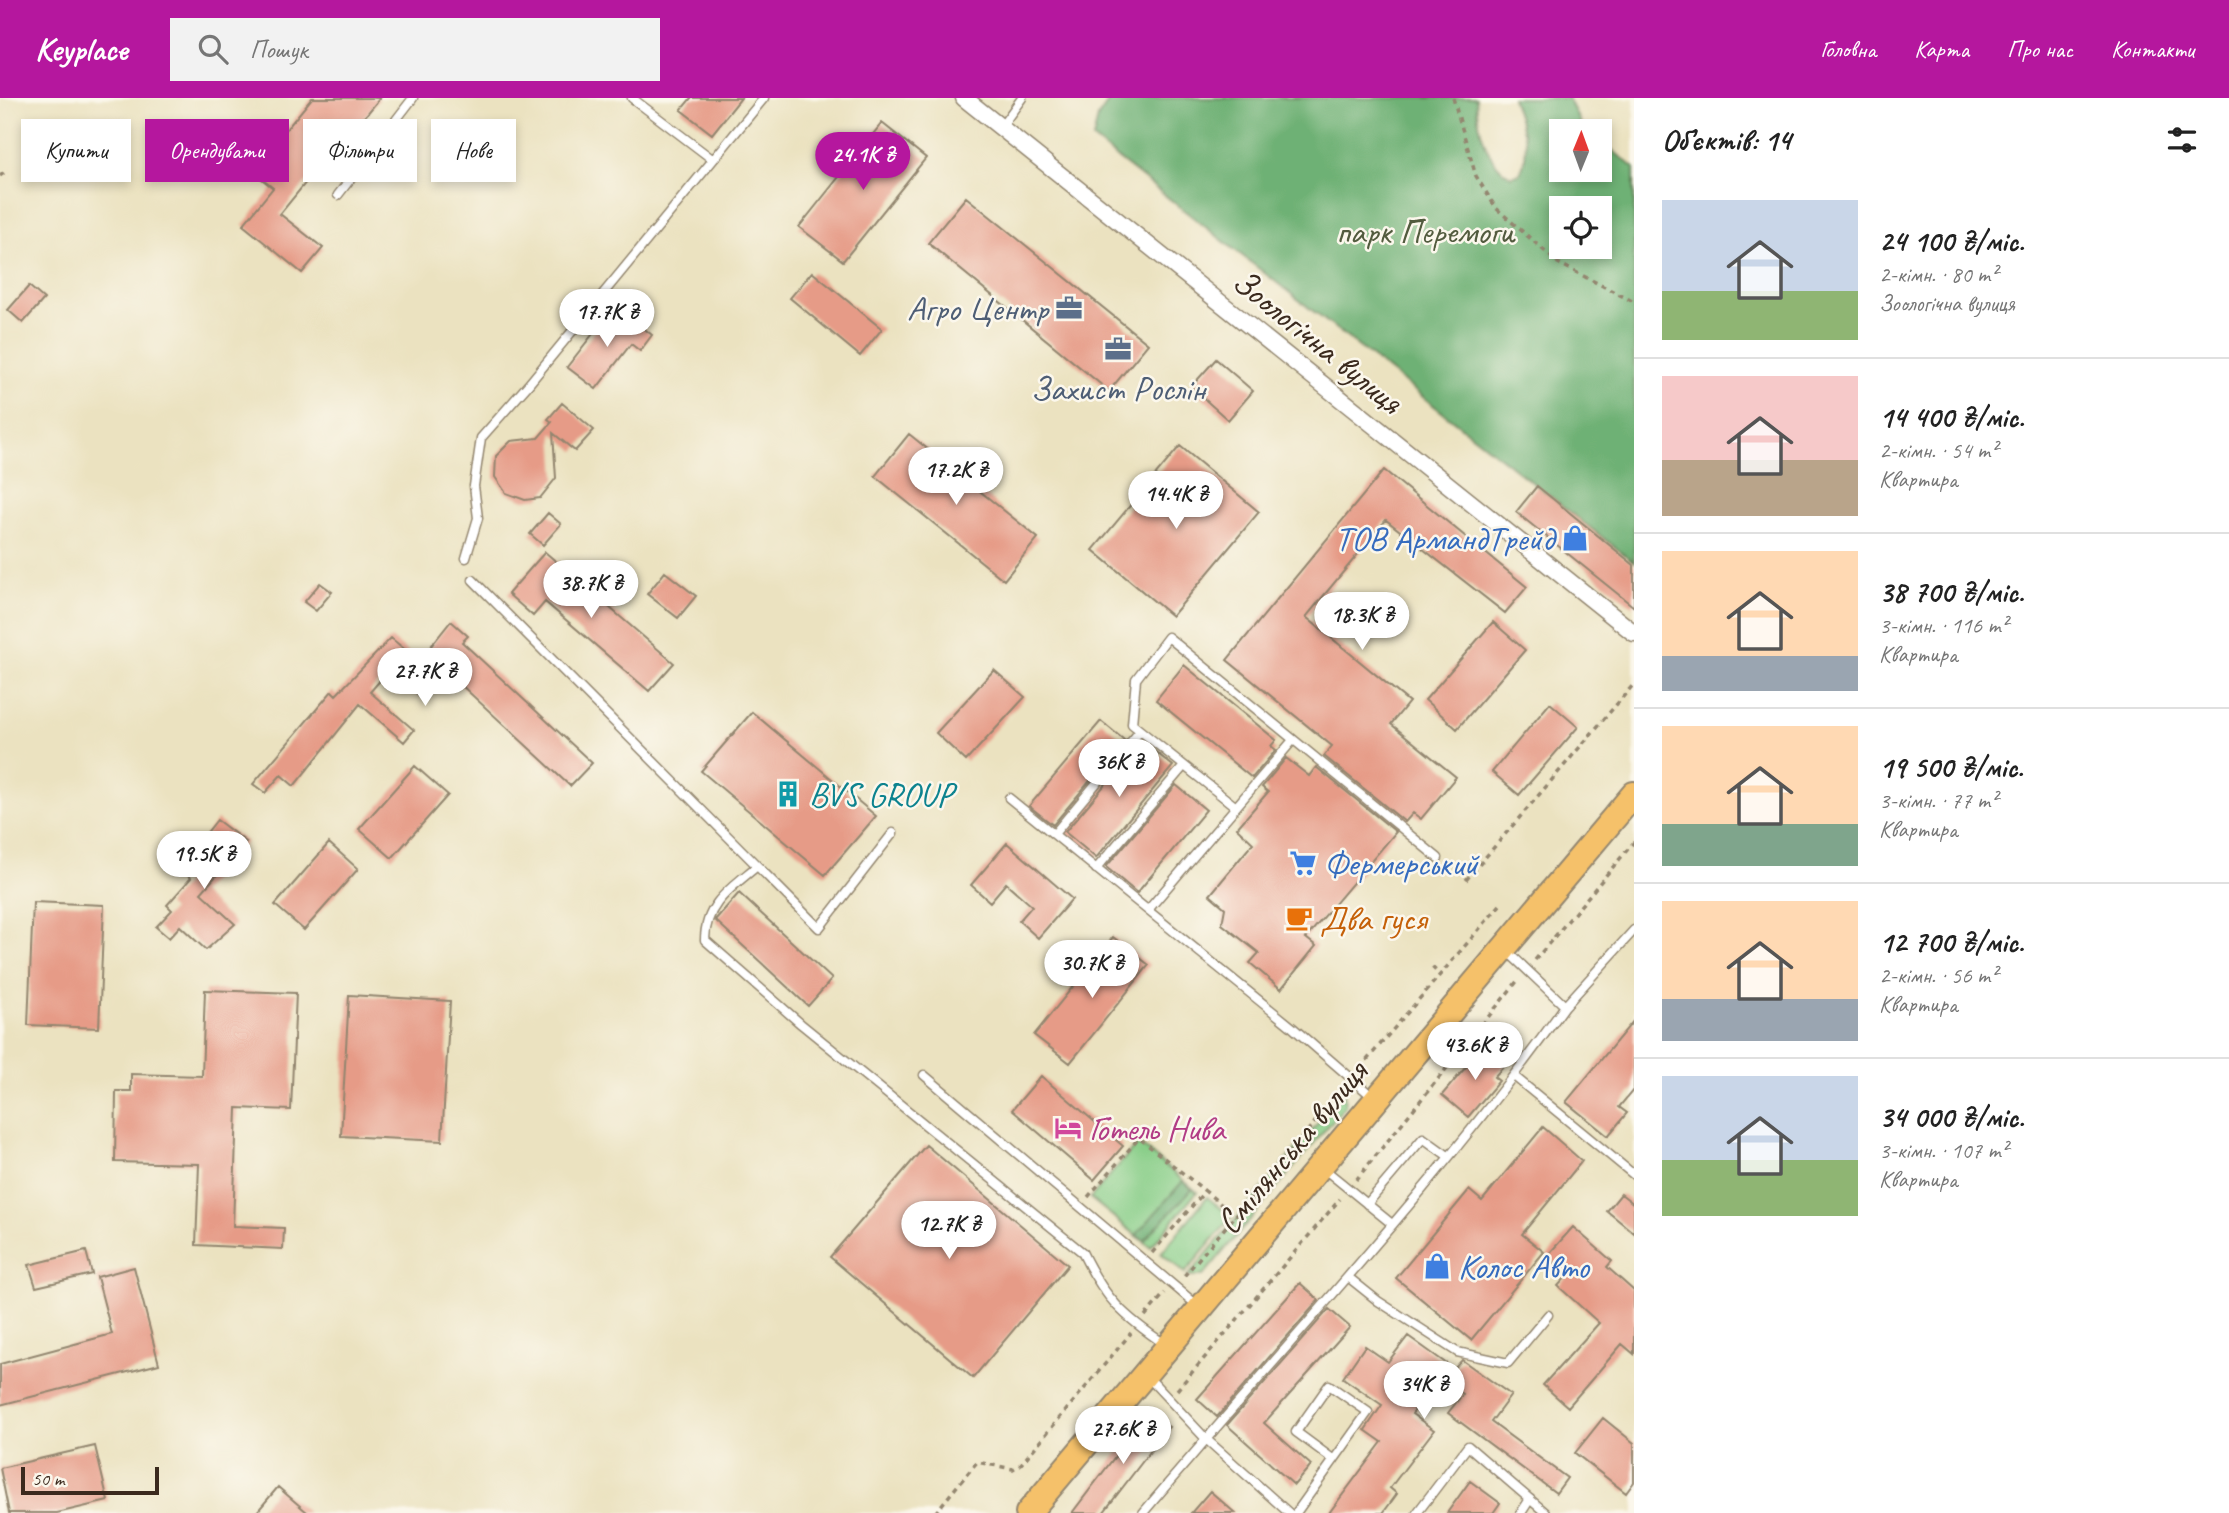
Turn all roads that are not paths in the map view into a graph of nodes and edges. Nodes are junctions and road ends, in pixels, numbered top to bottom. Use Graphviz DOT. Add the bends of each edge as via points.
graph roads {
  1 [pos="413,98"];
  2 [pos="632,98"];
  3 [pos="764,98"];
  4 [pos="964,98"];
  5 [pos="1022,98"];
  6 [pos="1001,127"];
  7 [pos="712,159"];
  8 [pos="338,195"];
  9 [pos="466,558"];
  10 [pos="473,580"];
  11 [pos="1634,633"];
  12 [pos="1140,731"];
  13 [pos="1293,740"];
  14 [pos="1184,766"];
  15 [pos="1634,794"];
  16 [pos="1009,798"];
  17 [pos="1236,807"];
  18 [pos="893,834"];
  19 [pos="1054,834"];
  20 [pos="1438,858"];
  21 [pos="757,866"];
  22 [pos="1096,869"];
  23 [pos="1148,910"];
  24 [pos="1634,930"];
  25 [pos="1504,948"];
  26 [pos="1565,1006"];
  27 [pos="924,1075"];
  28 [pos="1515,1077"];
  29 [pos="1377,1100"];
  30 [pos="1448,1156"];
  31 [pos="1321,1166"];
  32 [pos="1634,1175"];
  33 [pos="1367,1204"];
  34 [pos="1392,1224"];
  35 [pos="1348,1277"];
  36 [pos="1201,1308"];
  37 [pos="1548,1315"];
  38 [pos="1168,1346"];
  39 [pos="1145,1374"];
  40 [pos="1206,1439"];
  41 [pos="1334,1460"];
  42 [pos="1530,1499"];
  43 [pos="1028,1513"];
  44 [pos="1143,1513"];
  45 [pos="1289,1513"];
  46 [pos="1296,1513"];
  47 [pos="1417,1513"];
  48 [pos="1521,1513"];
  49 [pos="1546,1513"];
  1 -- 8 [label="lane"];
  2 -- 7 [label="lane"];
  3 -- 7 [label="lane"];
  4 -- 6 [label="street, Зоологічна вулиця"];
  5 -- 6 [label="lane"];
  6 -- 11 [label="street, Зоологічна вулиця"];
  7 -- 9 [label="lane" via="481,438 474,486 478,518"];
  10 -- 21 [label="lane"];
  12 -- 13 [label="lane" via="1132,724 1136,680 1168,638"];
  12 -- 14 [label="lane"];
  12 -- 19 [label="lane"];
  13 -- 17 [label="lane"];
  13 -- 20 [label="lane"];
  14 -- 17 [label="lane"];
  14 -- 22 [label="lane"];
  15 -- 25 [label="main road, Смілянська вулиця"];
  16 -- 19 [label="lane"];
  17 -- 23 [label="lane"];
  18 -- 21 [label="lane" via="819,928"];
  19 -- 22 [label="lane"];
  21 -- 38 [label="lane" via="728,891 705,920 705,940 801,1024 1082,1252 1100,1290"];
  22 -- 23 [label="lane"];
  23 -- 29 [label="lane"];
  24 -- 26 [label="lane"];
  25 -- 26 [label="lane"];
  25 -- 29 [label="main road, Смілянська вулиця"];
  26 -- 28 [label="lane"];
  27 -- 36 [label="lane"];
  28 -- 30 [label="lane"];
  28 -- 32 [label="lane"];
  29 -- 31 [label="main road, Смілянська вулиця"];
  30 -- 33 [label="lane" via="1423,1138"];
  30 -- 34 [label="lane"];
  31 -- 33 [label="lane"];
  31 -- 36 [label="main road, Смілянська вулиця"];
  33 -- 34 [label="lane"];
  34 -- 35 [label="lane"];
  35 -- 37 [label="lane" via="1457,1352 1508,1363"];
  35 -- 40 [label="lane"];
  36 -- 38 [label="main road, Смілянська вулиця"];
  38 -- 39 [label="main road, Смілянська вулиця"];
  39 -- 40 [label="lane"];
  39 -- 43 [label="main road, Смілянська вулиця"];
  40 -- 44 [label="lane"];
  40 -- 45 [label="lane"];
  41 -- 41 [label="lane" via="1368,1412 1329,1385 1296,1432"];
  41 -- 46 [label="lane"];
  42 -- 47 [label="lane" via="1468,1446"];
  42 -- 48 [label="lane"];
  42 -- 49 [label="lane"];
}
